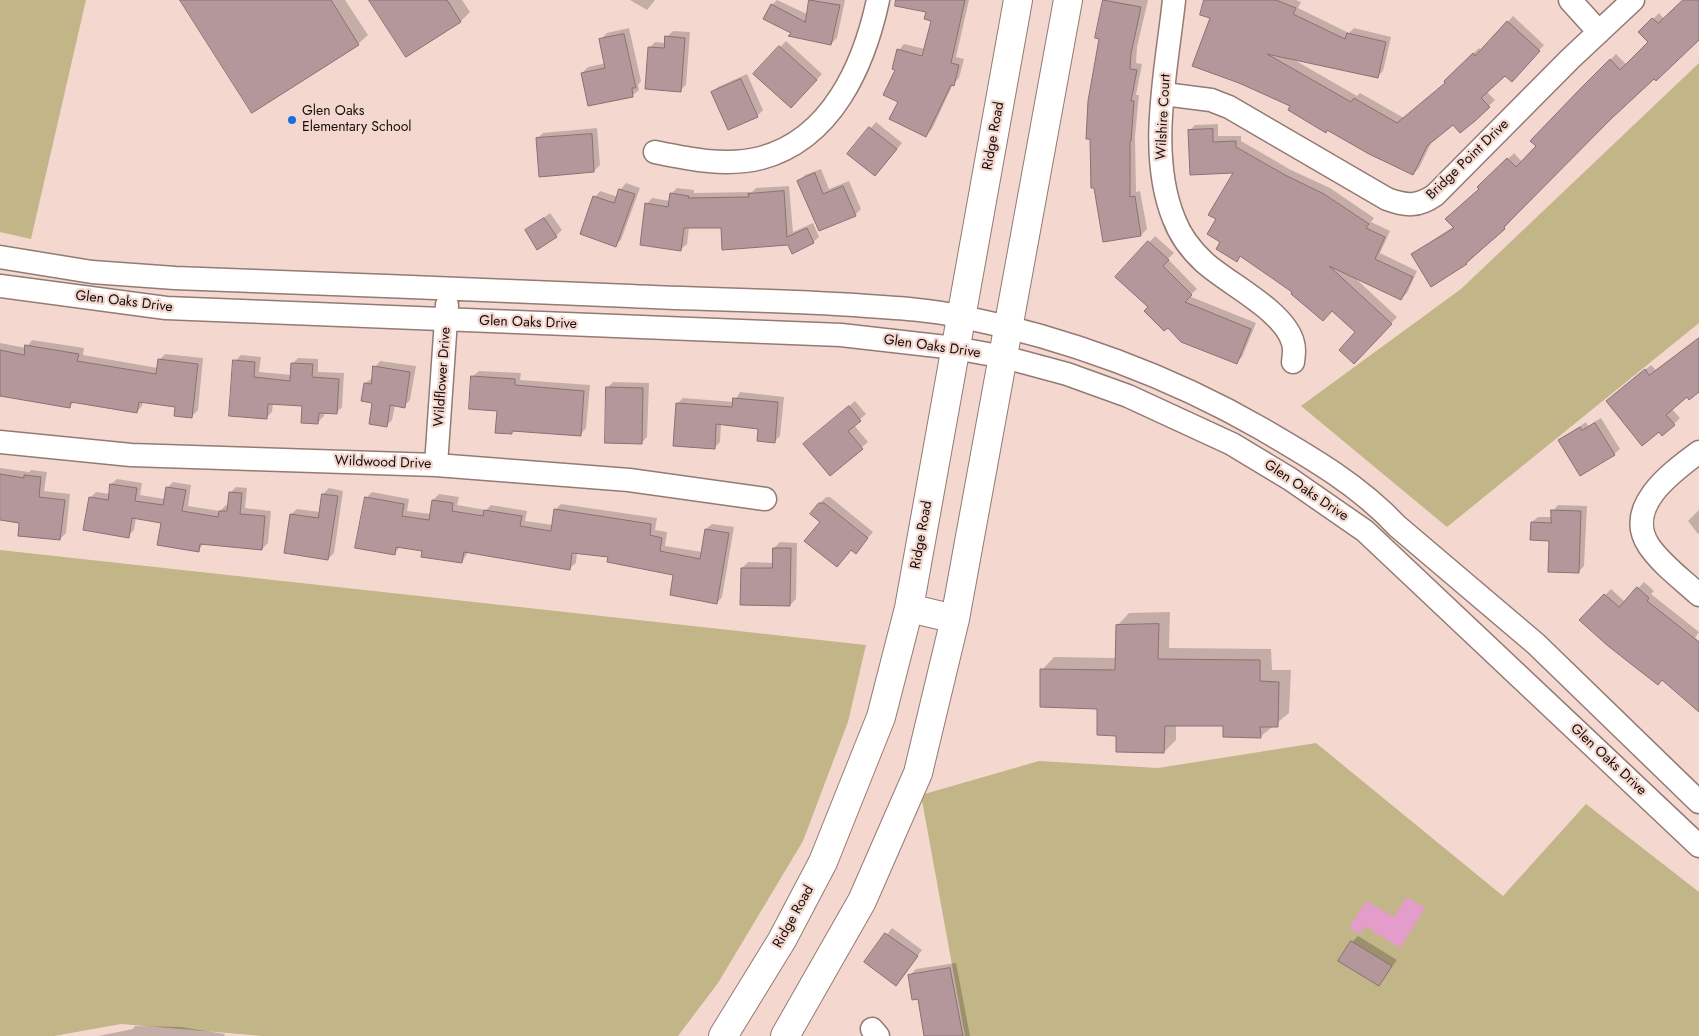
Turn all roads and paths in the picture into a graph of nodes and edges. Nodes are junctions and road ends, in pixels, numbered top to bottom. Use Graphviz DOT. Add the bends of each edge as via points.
graph roads {
  1 [pos="878,0"];
  2 [pos="1018,0"];
  3 [pos="1068,0"];
  4 [pos="1174,0"];
  5 [pos="1570,0"];
  6 [pos="1633,0"];
  7 [pos="1598,32"];
  8 [pos="1164,94"];
  9 [pos="655,152"];
  10 [pos="0,257"];
  11 [pos="0,286"];
  12 [pos="448,289"];
  13 [pos="962,317"];
  14 [pos="446,320"];
  15 [pos="1010,329"];
  16 [pos="955,348"];
  17 [pos="1004,357"];
  18 [pos="1293,362"];
  19 [pos="0,442"];
  20 [pos="1699,452"];
  21 [pos="436,465"];
  22 [pos="765,499"];
  23 [pos="1397,526"];
  24 [pos="1380,546"];
  25 [pos="1699,595"];
  26 [pos="908,608"];
  27 [pos="955,619"];
  28 [pos="1699,802"];
  29 [pos="1699,846"];
  30 [pos="723,1036"];
  31 [pos="785,1036"];
  1 -- 9 [label="street" via="864,55 853,78 825,117 798,141 760,158 726,162"];
  2 -- 13 [label="main road, Ridge Road"];
  3 -- 15 [label="main road"];
  4 -- 8 [label="street, Wilshire Court"];
  5 -- 7 [label="street"];
  6 -- 7 [label="street, Bridge Point Drive"];
  7 -- 8 [label="street, Bridge Point Drive" via="1435,195 1417,205 1404,205 1387,199 1229,107 1211,100"];
  8 -- 18 [label="street, Wilshire Court" via="1160,135 1162,178 1174,220 1203,261 1279,320 1293,343"];
  10 -- 12 [label="street, Glen Oaks Drive" via="92,272 175,278"];
  11 -- 14 [label="street, Glen Oaks Drive" via="166,308"];
  12 -- 13 [label="street, Glen Oaks Drive" via="799,302 916,310"];
  12 -- 14 [label="street, Wildflower Drive"];
  13 -- 15 [label="street, Glen Oaks Drive"];
  13 -- 16 [label="main road, Ridge Road"];
  14 -- 16 [label="street, Glen Oaks Drive" via="841,335"];
  14 -- 21 [label="street, Wildflower Drive"];
  15 -- 17 [label="main road"];
  15 -- 23 [label="street, Glen Oaks Drive" via="1106,358 1229,410 1337,475 1379,506"];
  16 -- 17 [label="street, Glen Oaks Drive"];
  16 -- 26 [label="main road, Ridge Road"];
  17 -- 24 [label="street, Glen Oaks Drive" via="1067,374 1128,396 1232,444 1290,479 1365,531"];
  17 -- 27 [label="main road"];
  19 -- 21 [label="street, Wildwood Drive" via="131,455"];
  20 -- 25 [label="street" via="1657,488 1648,499 1642,520 1649,546"];
  21 -- 22 [label="street, Wildwood Drive" via="629,480"];
  23 -- 24 [label="street"];
  23 -- 28 [label="street, Glen Oaks Drive" via="1536,644"];
  24 -- 29 [label="street, Glen Oaks Drive"];
  26 -- 27 [label="main road"];
  26 -- 30 [label="main road, Ridge Road" via="880,717 823,862 782,940"];
  27 -- 31 [label="main road" via="918,773 862,901"];
}
